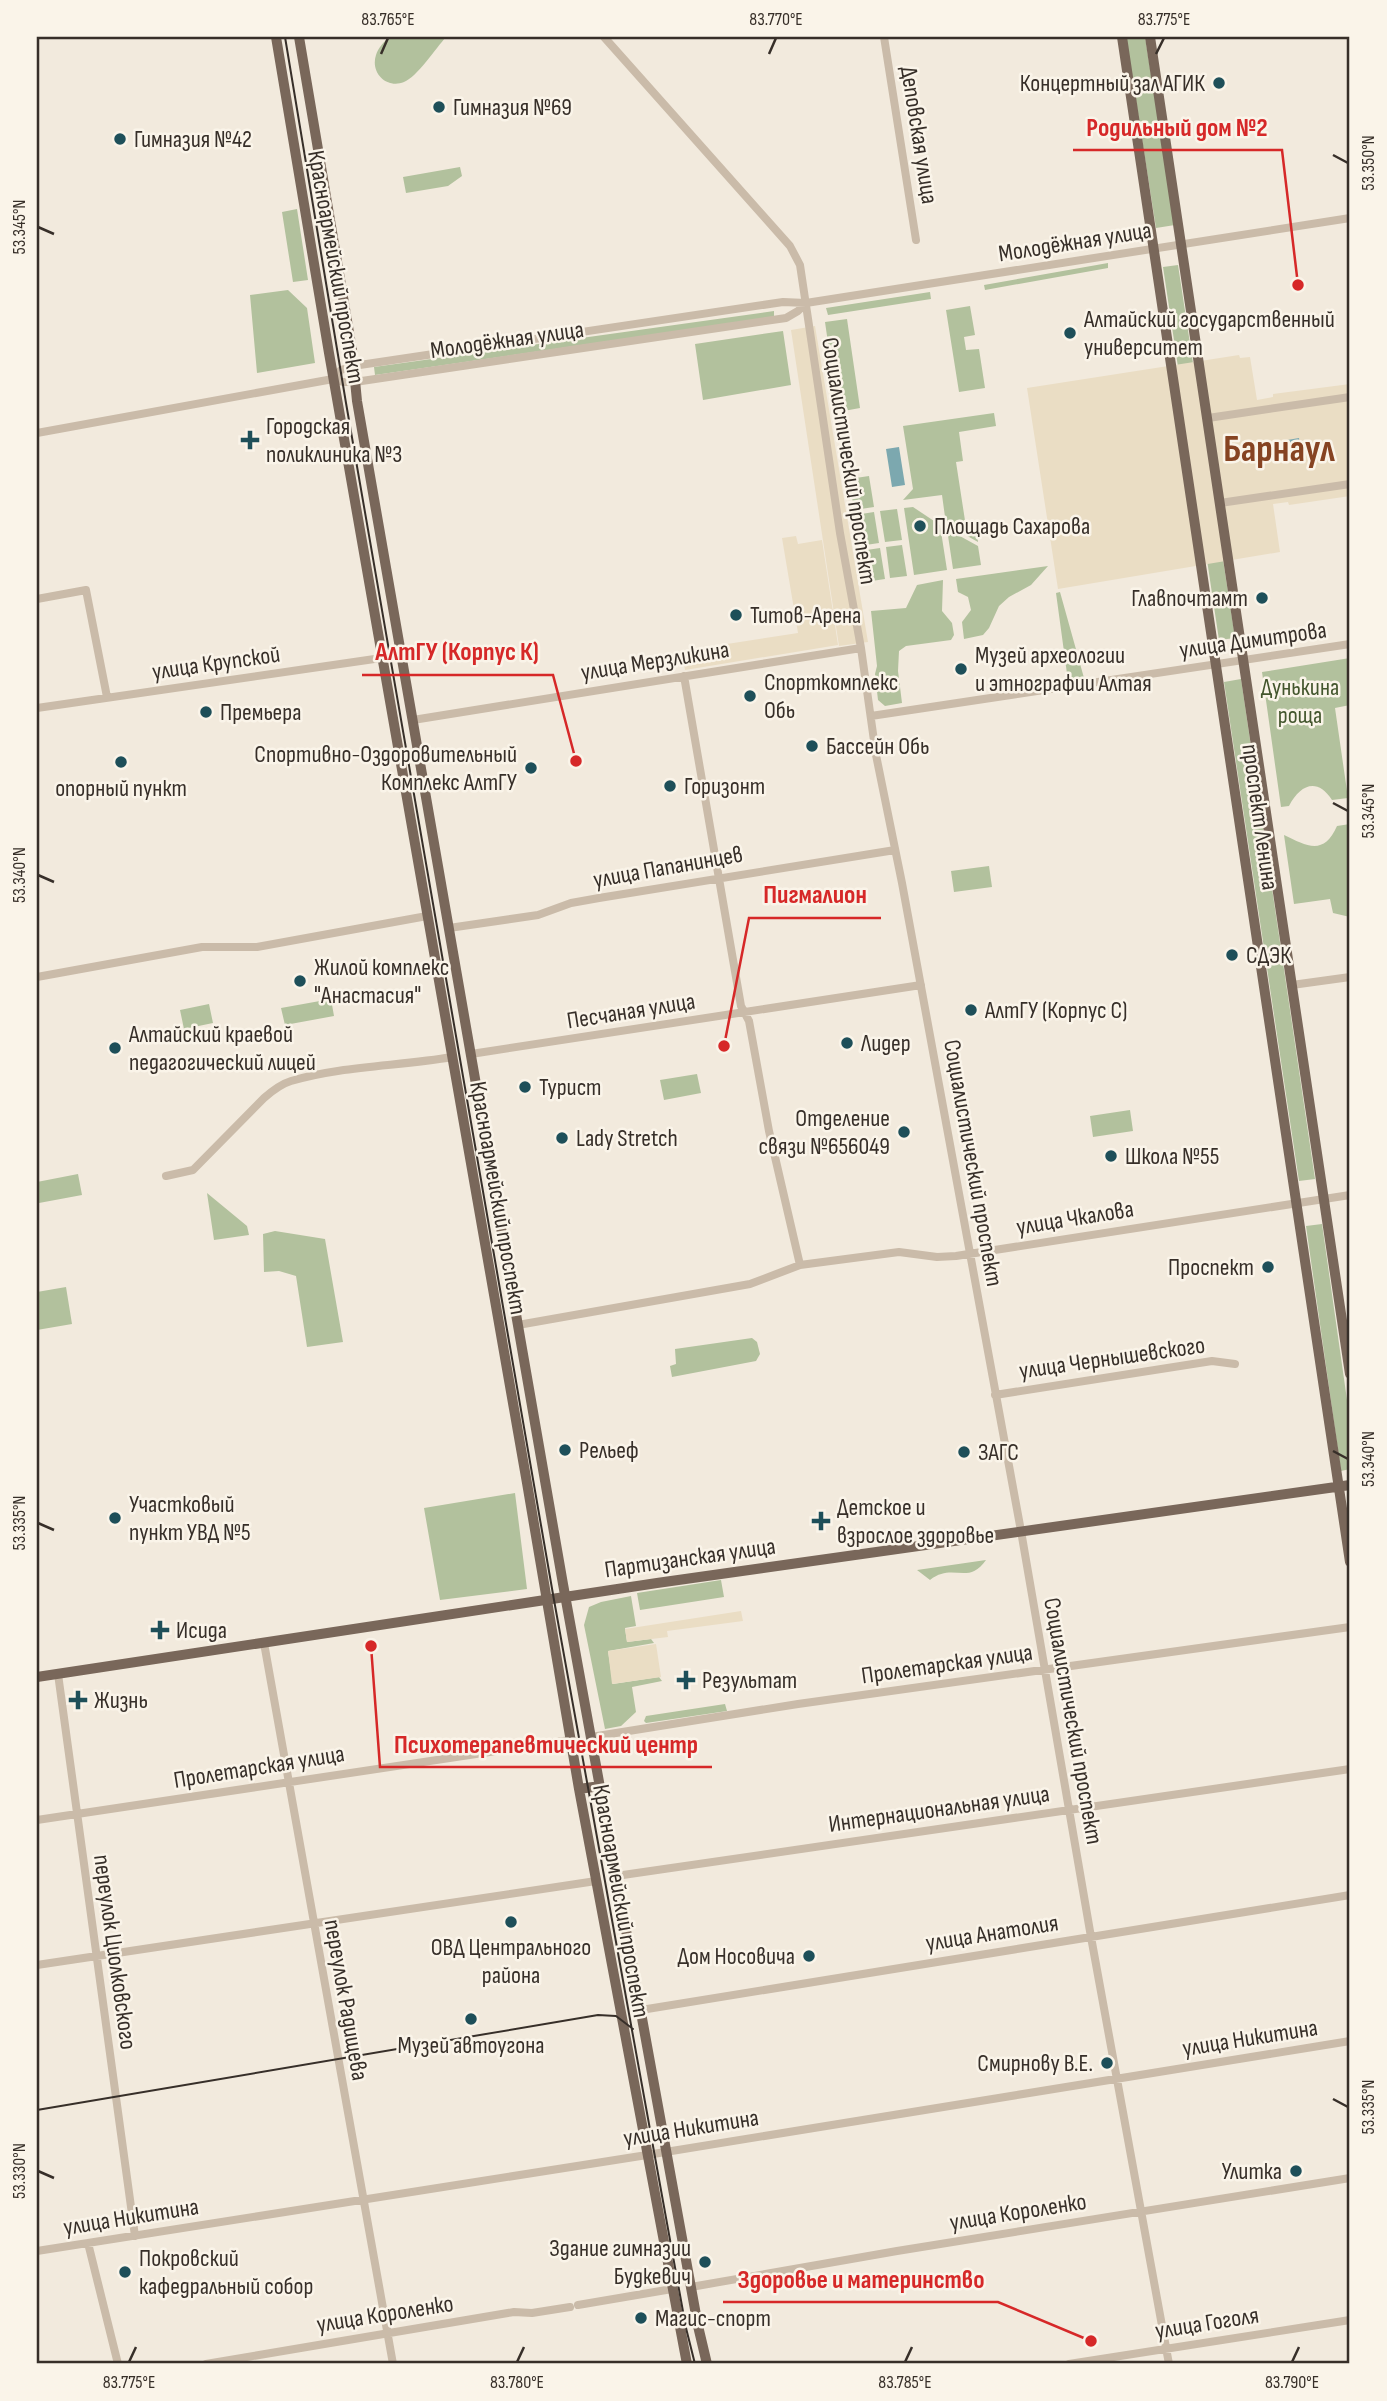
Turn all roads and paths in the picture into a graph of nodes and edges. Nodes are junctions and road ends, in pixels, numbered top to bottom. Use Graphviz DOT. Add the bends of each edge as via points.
graph roads {
  1 [pos="275,37"];
  2 [pos="299,37"];
  3 [pos="604,37"];
  4 [pos="884,37"];
  5 [pos="1122,37"];
  6 [pos="1150,37"];
  7 [pos="1350,218"];
  8 [pos="916,240"];
  9 [pos="1182,246"];
  10 [pos="1153,250"];
  11 [pos="806,303"];
  12 [pos="354,366"];
  13 [pos="334,379"];
  14 [pos="355,382"];
  15 [pos="1350,397"];
  16 [pos="1208,418"];
  17 [pos="37,433"];
  18 [pos="1350,484"];
  19 [pos="1220,503"];
  20 [pos="37,599"];
  21 [pos="1350,645"];
  22 [pos="861,648"];
  23 [pos="402,655"];
  24 [pos="383,658"];
  25 [pos="1244,660"];
  26 [pos="1217,664"];
  27 [pos="684,676"];
  28 [pos="107,697"];
  29 [pos="37,708"];
  30 [pos="871,716"];
  31 [pos="413,720"];
  32 [pos="895,849"];
  33 [pos="721,878"];
  34 [pos="427,915"];
  35 [pos="449,928"];
  36 [pos="37,976"];
  37 [pos="1350,976"];
  38 [pos="921,985"];
  39 [pos="1292,985"];
  40 [pos="745,1013"];
  41 [pos="471,1054"];
  42 [pos="452,1057"];
  43 [pos="166,1176"];
  44 [pos="1350,1195"];
  45 [pos="1324,1199"];
  46 [pos="1297,1203"];
  47 [pos="970,1254"];
  48 [pos="507,1263"];
  49 [pos="800,1265"];
  50 [pos="488,1266"];
  51 [pos="518,1325"];
  52 [pos="1235,1364"];
  53 [pos="1350,1374"];
  54 [pos="995,1395"];
  55 [pos="1350,1485"];
  56 [pos="1339,1487"];
  57 [pos="1021,1531"];
  58 [pos="1350,1562"];
  59 [pos="565,1598"];
  60 [pos="545,1601"];
  61 [pos="1350,1627"];
  62 [pos="264,1643"];
  63 [pos="1045,1670"];
  64 [pos="58,1674"];
  65 [pos="37,1677"];
  66 [pos="591,1737"];
  67 [pos="570,1740"];
  68 [pos="1350,1769"];
  69 [pos="287,1782"];
  70 [pos="600,1786"];
  71 [pos="579,1789"];
  72 [pos="1069,1810"];
  73 [pos="77,1813"];
  74 [pos="37,1820"];
  75 [pos="616,1876"];
  76 [pos="596,1881"];
  77 [pos="1350,1895"];
  78 [pos="313,1922"];
  79 [pos="1091,1937"];
  80 [pos="97,1955"];
  81 [pos="37,1965"];
  82 [pos="640,2010"];
  83 [pos="1350,2041"];
  84 [pos="1117,2079"];
  85 [pos="666,2152"];
  86 [pos="647,2155"];
  87 [pos="1350,2178"];
  88 [pos="363,2199"];
  89 [pos="1142,2211"];
  90 [pos="135,2236"];
  91 [pos="88,2243"];
  92 [pos="37,2251"];
  93 [pos="691,2287"];
  94 [pos="672,2289"];
  95 [pos="1350,2320"];
  96 [pos="387,2333"];
  97 [pos="1166,2349"];
  98 [pos="118,2364"];
  99 [pos="206,2364"];
  100 [pos="393,2364"];
  101 [pos="687,2364"];
  102 [pos="707,2364"];
  103 [pos="1069,2364"];
  104 [pos="1169,2364"];
  1 -- 13 [label="main road, Красноармейский проспект"];
  2 -- 12 [label="main road, Красноармейский проспект"];
  3 -- 11 [label="street, Социалистический проспект" via="790,246 800,265"];
  4 -- 8 [label="street, Деповская улица"];
  5 -- 10 [label="main road, проспект Ленина"];
  6 -- 9 [label="main road, проспект Ленина"];
  7 -- 9 [label="street, Молодёжная улица"];
  9 -- 10 [label="street, Молодёжная улица"];
  9 -- 16 [label="main road, проспект Ленина"];
  10 -- 11 [label="street, Молодёжная улица"];
  10 -- 26 [label="main road, проспект Ленина"];
  11 -- 12 [label="street, Молодёжная улица" via="783,302"];
  11 -- 14 [label="street, Молодёжная улица" via="786,318"];
  11 -- 22 [label="street, Социалистический проспект"];
  12 -- 13 [label="street, Молодёжная улица" via="341,370"];
  12 -- 14 [label="main road, Красноармейский проспект"];
  13 -- 14 [label="street, Молодёжная улица"];
  13 -- 17 [label="street, Молодёжная улица"];
  13 -- 24 [label="main road, Красноармейский проспект"];
  14 -- 23 [label="main road, Красноармейский проспект"];
  15 -- 16 [label="street"];
  16 -- 19 [label="main road, проспект Ленина"];
  18 -- 19 [label="street"];
  19 -- 25 [label="main road, проспект Ленина"];
  20 -- 28 [label="street" via="86,590"];
  21 -- 25 [label="street, улица Димитрова"];
  22 -- 27 [label="street, улица Мерзликина"];
  22 -- 30 [label="street, Социалистический проспект"];
  23 -- 24 [label="street, улица Крупской"];
  23 -- 31 [label="main road, Красноармейский проспект"];
  24 -- 28 [label="street, улица Крупской"];
  24 -- 34 [label="main road, Красноармейский проспект"];
  25 -- 26 [label="street, улица Димитрова"];
  25 -- 39 [label="main road, проспект Ленина"];
  26 -- 30 [label="street, улица Димитрова"];
  26 -- 46 [label="main road, проспект Ленина"];
  27 -- 31 [label="street, улица Мерзликина"];
  27 -- 33 [label="street"];
  28 -- 29 [label="street, улица Крупской"];
  30 -- 32 [label="street, Социалистический проспект"];
  31 -- 35 [label="main road, Красноармейский проспект"];
  32 -- 33 [label="street, улица Папанинцев"];
  32 -- 38 [label="street, Социалистический проспект"];
  33 -- 35 [label="street, улица Папанинцев"];
  33 -- 40 [label="street"];
  34 -- 36 [label="street" via="257,947 202,947"];
  34 -- 42 [label="main road, Красноармейский проспект"];
  35 -- 41 [label="main road, Красноармейский проспект"];
  37 -- 39 [label="street"];
  38 -- 40 [label="street, Песчаная улица"];
  38 -- 47 [label="street, Социалистический проспект"];
  39 -- 45 [label="main road, проспект Ленина"];
  40 -- 41 [label="street, Песчаная улица"];
  40 -- 49 [label="street"];
  41 -- 48 [label="main road, Красноармейский проспект"];
  42 -- 43 [label="street" via="291,1081 275,1088 193,1170"];
  42 -- 50 [label="main road, Красноармейский проспект"];
  44 -- 45 [label="street, улица Чкалова"];
  45 -- 46 [label="street, улица Чкалова"];
  45 -- 53 [label="main road, проспект Ленина"];
  46 -- 47 [label="street, улица Чкалова"];
  46 -- 56 [label="main road, проспект Ленина"];
  47 -- 49 [label="street, улица Чкалова" via="937,1257 899,1252"];
  47 -- 54 [label="street, Социалистический проспект"];
  48 -- 50 [label="main road"];
  48 -- 51 [label="main road, Красноармейский проспект"];
  49 -- 51 [label="street, улица Чкалова" via="750,1284"];
  50 -- 60 [label="main road, Красноармейский проспект"];
  51 -- 59 [label="main road, Красноармейский проспект"];
  52 -- 54 [label="street, улица Чернышевского" via="1212,1361"];
  54 -- 57 [label="street, Социалистический проспект"];
  55 -- 56 [label="main road, Партизанская улица"];
  56 -- 57 [label="main road, Партизанская улица"];
  56 -- 58 [label="main road, проспект Ленина"];
  57 -- 59 [label="main road, Партизанская улица"];
  57 -- 63 [label="street, Социалистический проспект"];
  59 -- 60 [label="main road, Партизанская улица"];
  59 -- 66 [label="main road, Красноармейский проспект"];
  60 -- 62 [label="main road, Партизанская улица"];
  60 -- 67 [label="main road, Красноармейский проспект"];
  61 -- 63 [label="street, Пролетарская улица"];
  62 -- 64 [label="main road, Партизанская улица"];
  62 -- 69 [label="street, переулок Радищева"];
  63 -- 66 [label="street, Пролетарская улица"];
  63 -- 72 [label="street, Социалистический проспект"];
  64 -- 65 [label="main road, Партизанская улица"];
  64 -- 73 [label="street, переулок Циолковского"];
  66 -- 70 [label="main road, Красноармейский проспект"];
  67 -- 69 [label="street, Пролетарская улица"];
  67 -- 71 [label="main road, Красноармейский проспект"];
  68 -- 72 [label="street, Интернациональная улица"];
  69 -- 73 [label="street, Пролетарская улица"];
  69 -- 78 [label="street, переулок Радищева"];
  70 -- 71 [label="main road"];
  70 -- 75 [label="main road, Красноармейский проспект"];
  71 -- 76 [label="main road, Красноармейский проспект"];
  72 -- 75 [label="street, Интернациональная улица"];
  72 -- 79 [label="street, Социалистический проспект"];
  73 -- 74 [label="street, Пролетарская улица"];
  73 -- 80 [label="street, переулок Циолковского"];
  75 -- 82 [label="main road, Красноармейский проспект"];
  76 -- 78 [label="street"];
  76 -- 86 [label="main road, Красноармейский проспект"];
  77 -- 79 [label="street, улица Анатолия"];
  78 -- 80 [label="street"];
  78 -- 88 [label="street, переулок Радищева"];
  79 -- 82 [label="street, улица Анатолия"];
  79 -- 84 [label="street, Социалистический проспект"];
  80 -- 81 [label="street"];
  80 -- 90 [label="street, переулок Циолковского"];
  82 -- 85 [label="main road, Красноармейский проспект"];
  83 -- 84 [label="street, улица Никитина"];
  84 -- 85 [label="street, улица Никитина"];
  84 -- 89 [label="street, Социалистический проспект"];
  85 -- 86 [label="street, улица Никитина"];
  85 -- 93 [label="main road, Красноармейский проспект"];
  86 -- 88 [label="street, улица Никитина"];
  86 -- 94 [label="main road, Красноармейский проспект"];
  87 -- 89 [label="street, улица Короленко"];
  88 -- 90 [label="street, улица Никитина"];
  88 -- 96 [label="street, переулок Радищева"];
  89 -- 93 [label="street, улица Короленко"];
  89 -- 97 [label="street, Социалистический проспект"];
  90 -- 91 [label="street, улица Никитина"];
  91 -- 92 [label="street, улица Никитина"];
  91 -- 98 [label="street"];
  93 -- 102 [label="main road, Красноармейский проспект"];
  94 -- 96 [label="street, улица Короленко"];
  94 -- 101 [label="main road, Красноармейский проспект"];
  95 -- 97 [label="street, улица Гоголя"];
  96 -- 99 [label="street, улица Короленко"];
  96 -- 100 [label="street, переулок Радищева"];
  97 -- 103 [label="street, улица Гоголя"];
  97 -- 104 [label="street, Социалистический проспект"];
}
